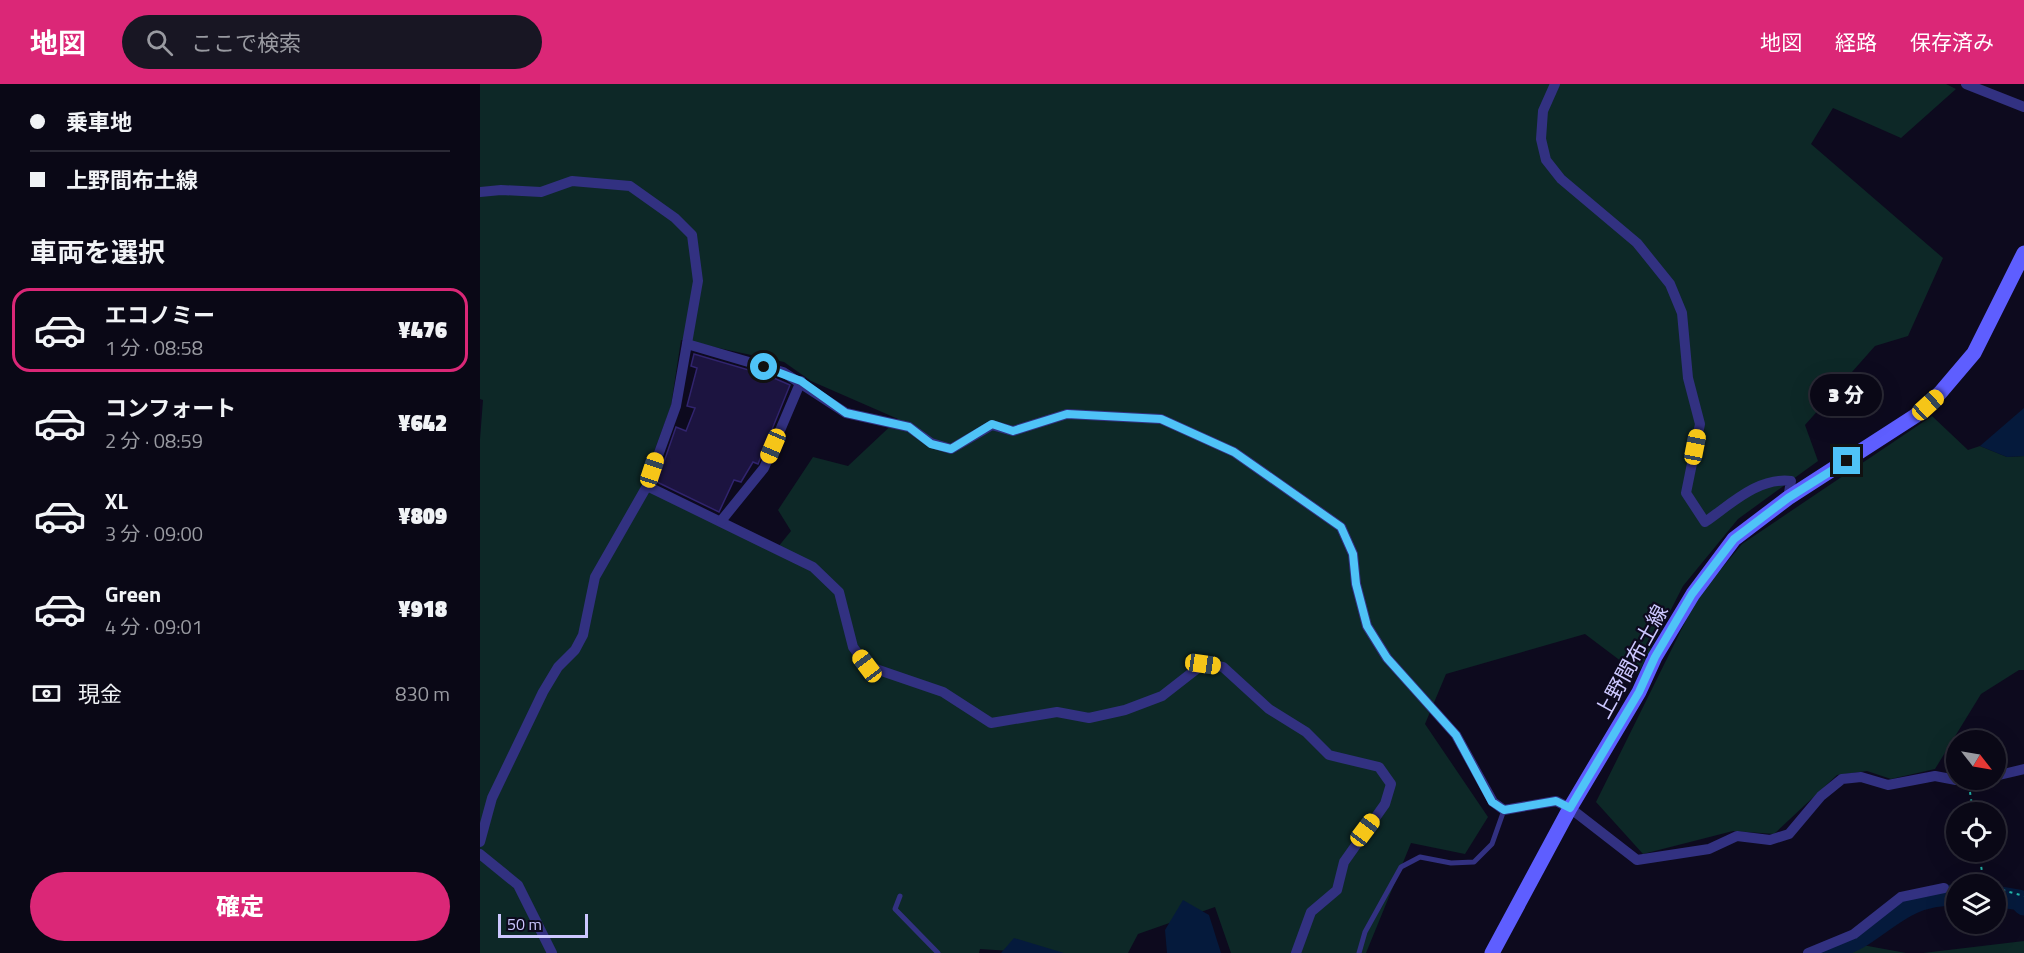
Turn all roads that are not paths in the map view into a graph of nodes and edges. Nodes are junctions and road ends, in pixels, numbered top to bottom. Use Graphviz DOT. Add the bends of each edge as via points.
graph roads {
  1 [pos="1555,84"];
  2 [pos="1966,84"];
  3 [pos="2024,107"];
  4 [pos="480,192"];
  5 [pos="2024,253"];
  6 [pos="687,344"];
  7 [pos="801,381"];
  8 [pos="647,486"];
  9 [pos="1788,498"];
  10 [pos="721,520"];
  11 [pos="2024,769"];
  12 [pos="2006,773"];
  13 [pos="1946,777"];
  14 [pos="1570,808"];
  15 [pos="1504,810"];
  16 [pos="480,842"];
  17 [pos="480,854"];
  18 [pos="1944,888"];
  19 [pos="900,896"];
  20 [pos="552,953"];
  21 [pos="938,953"];
  22 [pos="1296,953"];
  23 [pos="1359,953"];
  24 [pos="1492,953"];
  25 [pos="1808,953"];
  1 -- 9 [label="street" via="1543,111 1541,139 1546,160 1561,179 1637,243 1670,284 1682,313 1688,378 1700,424 1686,493 1705,522 1774,479 1791,481"];
  2 -- 3 [label="street"];
  4 -- 6 [label="street" via="541,192 572,182 630,186 675,218 692,235 699,281"];
  5 -- 9 [label="main road, 上野間布土線" via="1974,352 1940,393 1886,437"];
  6 -- 7 [label="street" via="783,372"];
  6 -- 8 [label="street" via="676,406"];
  7 -- 10 [label="street" via="764,468"];
  7 -- 15 [label="street" via="846,413 909,427 931,444 951,449 992,424 1013,431 1067,414 1161,419 1234,452 1341,527 1353,554 1367,626 1387,658 1456,735 1492,802"];
  8 -- 10 [label="street"];
  8 -- 16 [label="street" via="595,577 584,635 543,692 492,798"];
  9 -- 14 [label="main road, 上野間布土線" via="1734,539 1692,594"];
  10 -- 22 [label="street" via="813,567 839,592 853,647 867,666 944,692 991,723 1057,712 1089,718 1125,710 1162,696 1203,664 1222,667 1269,709 1306,732 1329,755 1379,766 1391,784 1385,804 1344,861 1337,890 1311,912"];
  11 -- 12 [label="street"];
  13 -- 14 [label="street" via="1888,785 1861,777 1842,779 1821,796 1789,834 1770,840 1737,836 1709,849 1637,861"];
  14 -- 15 [label="street" via="1556,801"];
  14 -- 24 [label="main road, 上野間布土線"];
  15 -- 23 [label="lane" via="1492,844 1474,862 1451,863 1420,857 1401,867 1365,932"];
  17 -- 20 [label="street" via="518,885"];
  18 -- 25 [label="street" via="1901,897 1854,934"];
  19 -- 21 [label="lane" via="895,909"];
}
